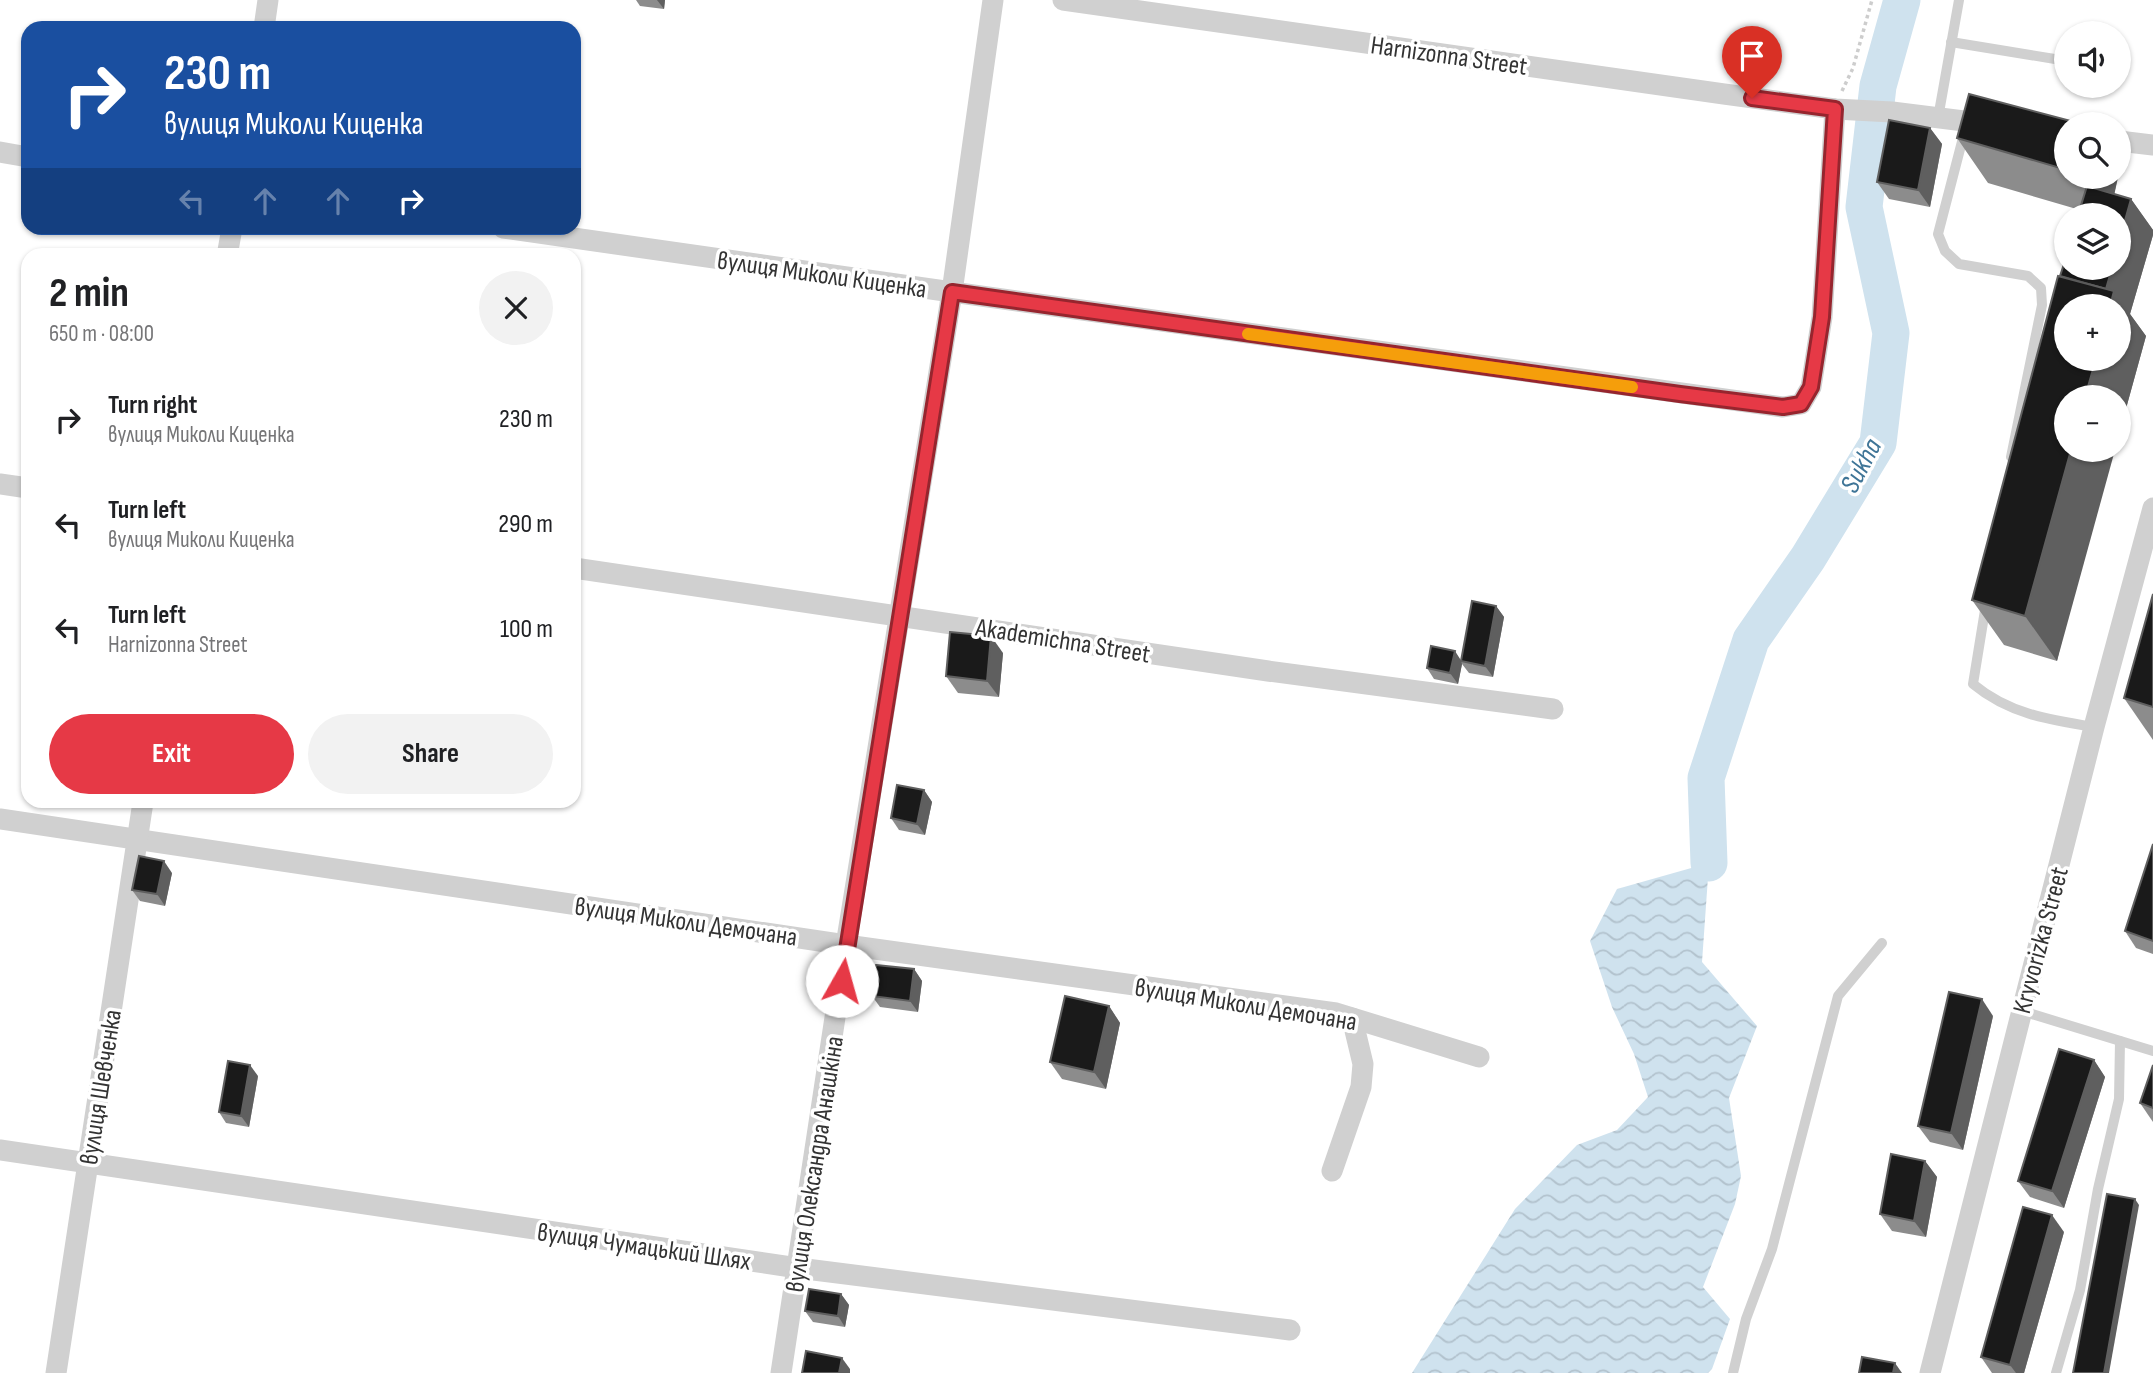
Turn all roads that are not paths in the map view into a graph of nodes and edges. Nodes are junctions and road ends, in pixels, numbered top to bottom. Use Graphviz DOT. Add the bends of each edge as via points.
graph roads {
  1 [pos="268,0"];
  2 [pos="993,0"];
  3 [pos="1063,0"];
  4 [pos="1959,0"];
  5 [pos="265,21"];
  6 [pos="1951,42"];
  7 [pos="2054,59"];
  8 [pos="1835,109"];
  9 [pos="1938,118"];
  10 [pos="1968,121"];
  11 [pos="2005,126"];
  12 [pos="2131,142"];
  13 [pos="2153,145"];
  14 [pos="0,152"];
  15 [pos="21,156"];
  16 [pos="552,235"];
  17 [pos="952,292"];
  18 [pos="2009,467"];
  19 [pos="0,484"];
  20 [pos="21,487"];
  21 [pos="2153,508"];
  22 [pos="581,569"];
  23 [pos="1989,586"];
  24 [pos="900,615"];
  25 [pos="1553,709"];
  26 [pos="2094,727"];
  27 [pos="142,808"];
  28 [pos="0,819"];
  29 [pos="137,840"];
  30 [pos="1882,943"];
  31 [pos="846,945"];
  32 [pos="2022,1012"];
  33 [pos="1352,1018"];
  34 [pos="2120,1041"];
  35 [pos="2153,1051"];
  36 [pos="1479,1057"];
  37 [pos="0,1150"];
  38 [pos="88,1163"];
  39 [pos="1332,1171"];
  40 [pos="798,1268"];
  41 [pos="1290,1330"];
  42 [pos="56,1373"];
  43 [pos="781,1373"];
  44 [pos="1733,1373"];
  45 [pos="1930,1373"];
  46 [pos="2056,1373"];
  1 -- 5 [label="street"];
  2 -- 17 [label="street, вулиця Олександра Анашкіна"];
  3 -- 8 [label="street, Harnizonna Street"];
  4 -- 6 [label="lane"];
  6 -- 7 [label="lane"];
  6 -- 9 [label="lane"];
  8 -- 9 [label="street, Harnizonna Street"];
  8 -- 17 [label="street, вулиця Миколи Киценка" via="1822,317 1811,387 1801,404 1783,407 1680,394"];
  9 -- 10 [label="street"];
  10 -- 11 [label="street"];
  10 -- 18 [label="lane" via="1938,234 1945,251 1959,264 2028,276 2041,288 2042,305"];
  12 -- 13 [label="street"];
  14 -- 15 [label="street"];
  16 -- 17 [label="street, вулиця Миколи Киценка"];
  17 -- 24 [label="street, вулиця Олександра Анашкіна"];
  19 -- 20 [label="street"];
  21 -- 26 [label="street, Kryvorizka Street"];
  22 -- 24 [label="street, Akademichna Street"];
  23 -- 26 [label="lane" via="1973,684 1989,697 2038,718"];
  24 -- 25 [label="street, Akademichna Street"];
  24 -- 31 [label="street, вулиця Олександра Анашкіна"];
  26 -- 32 [label="street, Kryvorizka Street"];
  27 -- 29 [label="street, вулиця Шевченка"];
  28 -- 29 [label="street, вулиця Миколи Демочана"];
  29 -- 31 [label="street, вулиця Миколи Демочана"];
  29 -- 38 [label="street, вулиця Шевченка"];
  30 -- 44 [label="lane" via="1838,996 1772,1249 1746,1319"];
  31 -- 33 [label="street, вулиця Миколи Демочана"];
  31 -- 40 [label="street, вулиця Олександра Анашкіна"];
  32 -- 34 [label="lane"];
  32 -- 45 [label="street, Kryvorizka Street"];
  33 -- 36 [label="street, вулиця Миколи Демочана"];
  33 -- 39 [label="street" via="1363,1064 1361,1087"];
  34 -- 35 [label="lane"];
  34 -- 46 [label="lane" via="2119,1099 2080,1290"];
  37 -- 38 [label="street, вулиця Чумацький Шлях"];
  38 -- 40 [label="street, вулиця Чумацький Шлях"];
  38 -- 42 [label="street, вулиця Шевченка"];
  40 -- 41 [label="street, вулиця Чумацький Шлях"];
  40 -- 43 [label="street, вулиця Олександра Анашкіна"];
}
